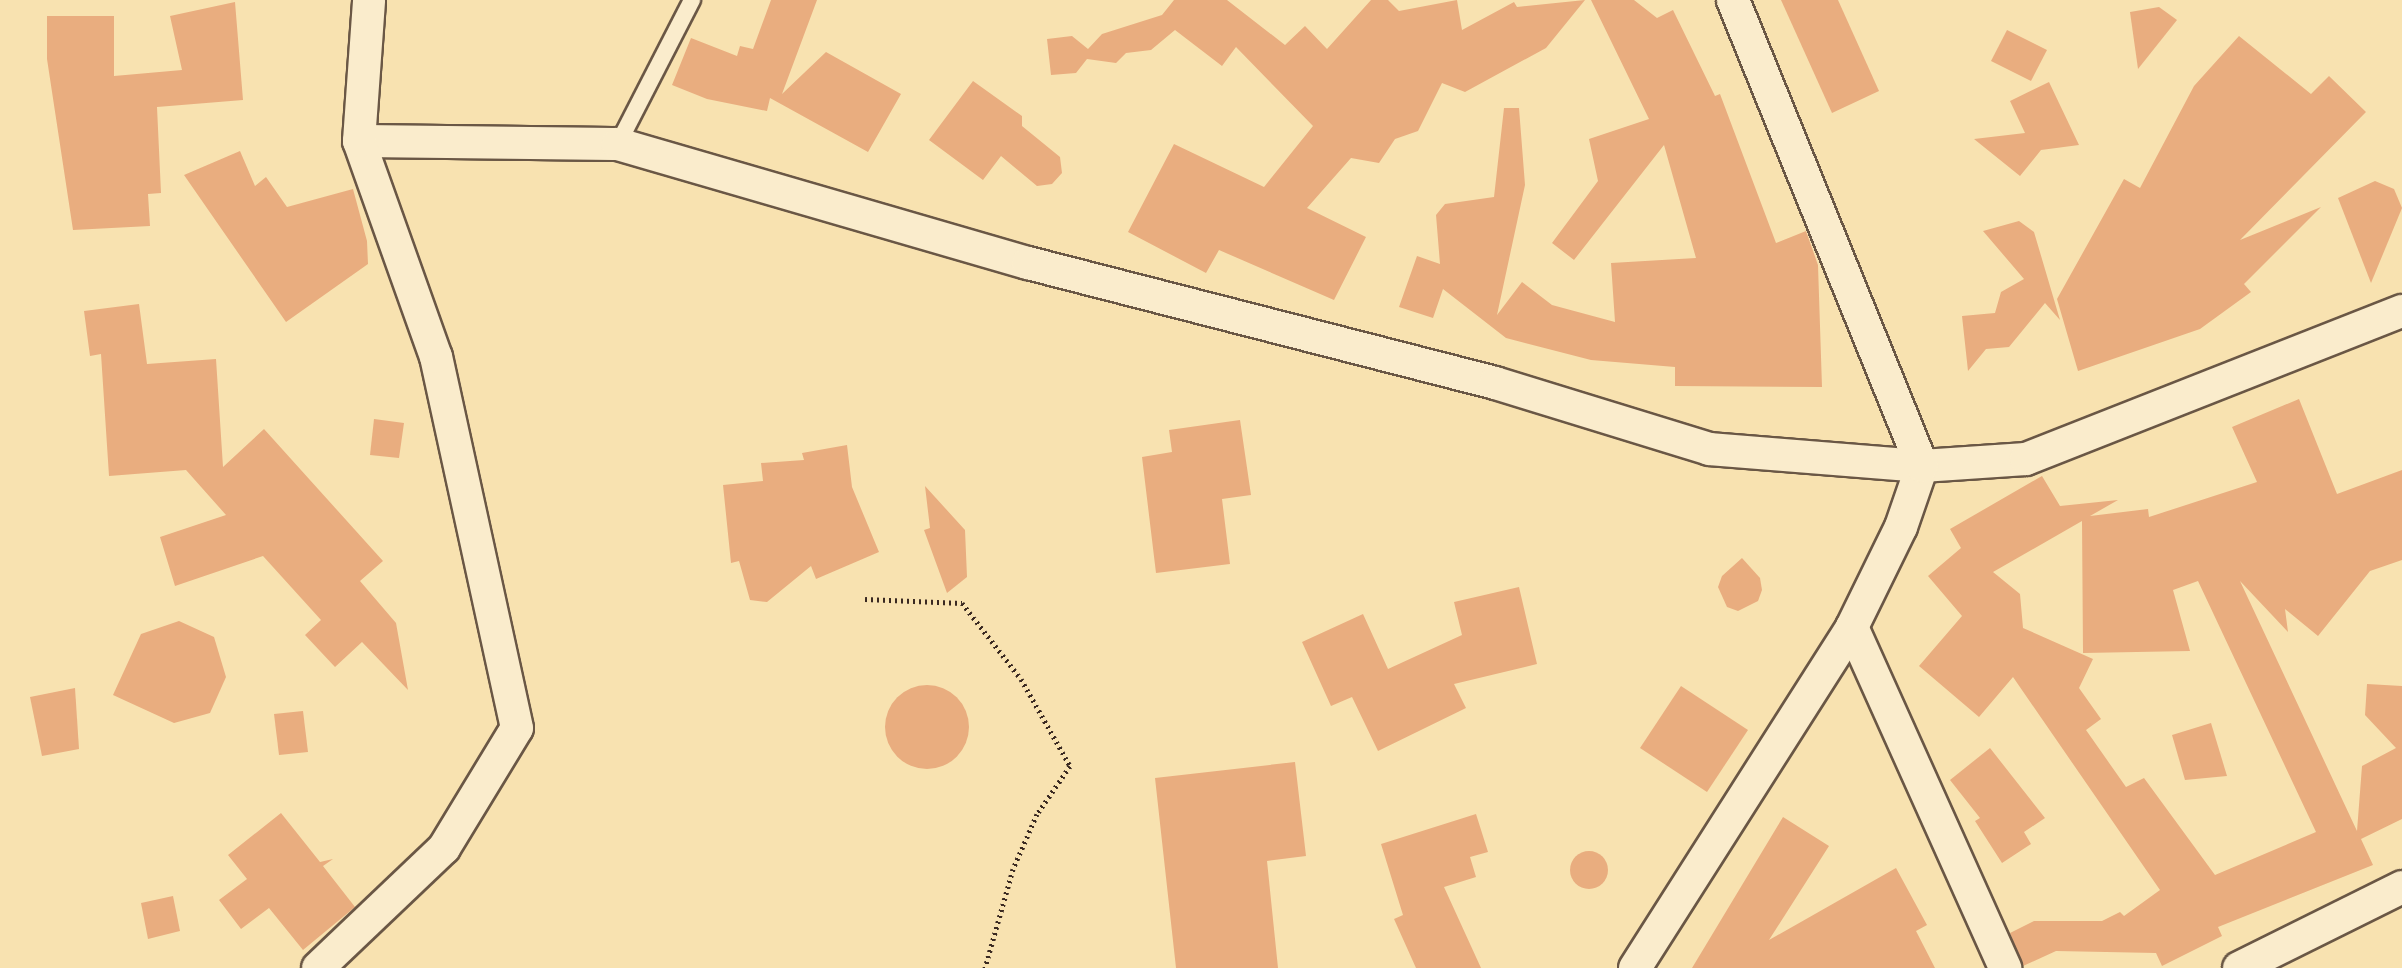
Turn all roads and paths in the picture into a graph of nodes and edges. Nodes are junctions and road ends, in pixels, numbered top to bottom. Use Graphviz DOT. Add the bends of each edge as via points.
graph roads {
  1 [pos="369,0"];
  2 [pos="692,0"];
  3 [pos="1733,0"];
  4 [pos="359,141"];
  5 [pos="618,144"];
  6 [pos="2402,311"];
  7 [pos="1922,466"];
  8 [pos="865,599"];
  9 [pos="1852,627"];
  10 [pos="2402,887"];
  11 [pos="318,968"];
  12 [pos="985,968"];
  13 [pos="1635,968"];
  14 [pos="2005,968"];
  15 [pos="2239,968"];
  1 -- 4 [label="street"];
  2 -- 5 [label="lane"];
  3 -- 7 [label="street"];
  4 -- 5 [label="street"];
  4 -- 11 [label="street" via="436,357 517,728 444,848"];
  5 -- 7 [label="street" via="1028,263 1495,383 1709,449"];
  6 -- 7 [label="street" via="2026,459"];
  7 -- 9 [label="street" via="1901,527"];
  8 -- 12 [label="path" via="962,603 1021,679 1070,766 1037,814 1019,855"];
  9 -- 13 [label="street"];
  9 -- 14 [label="street"];
  10 -- 15 [label="street"];
}
